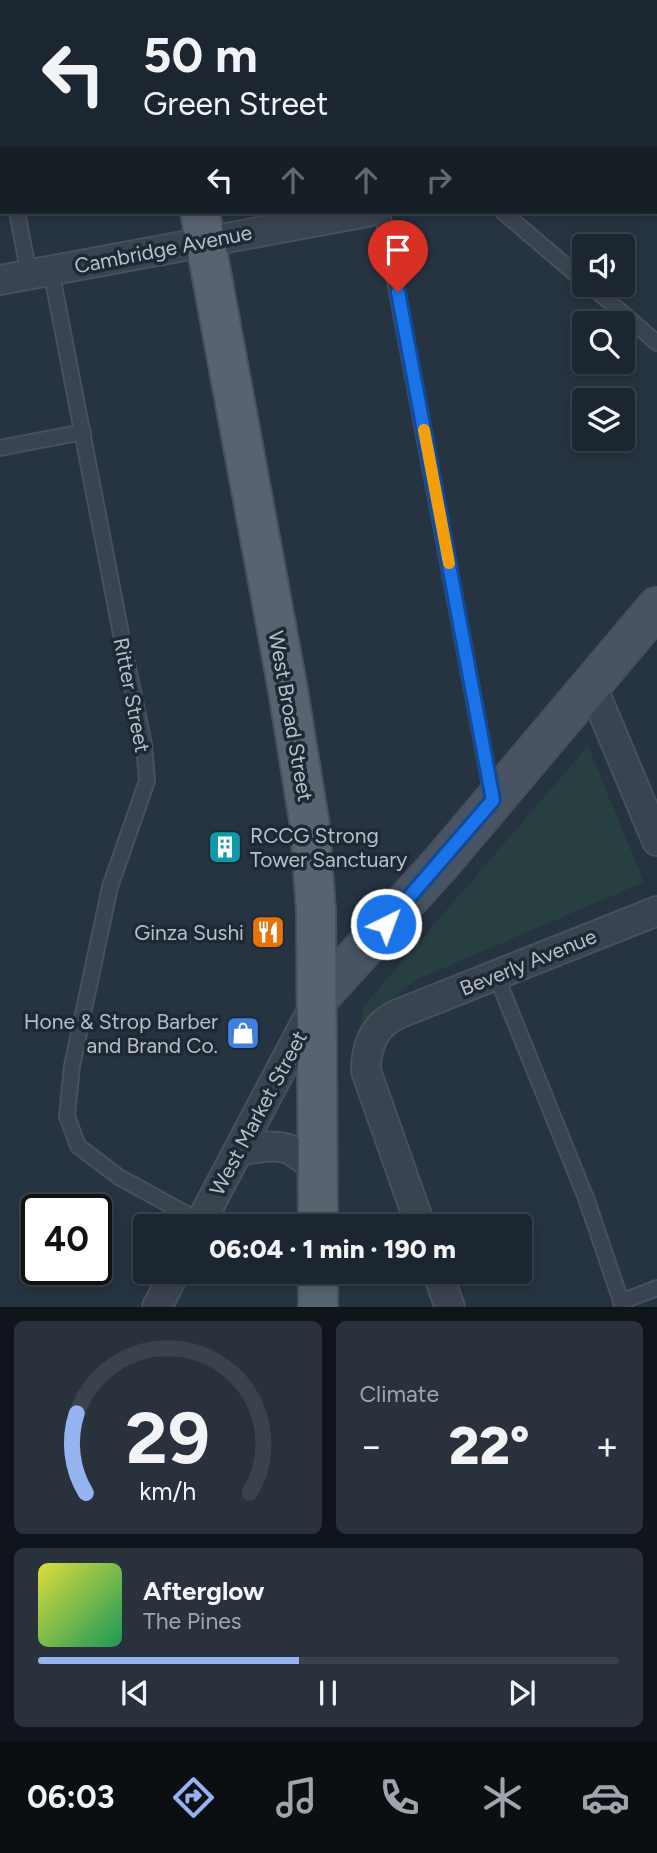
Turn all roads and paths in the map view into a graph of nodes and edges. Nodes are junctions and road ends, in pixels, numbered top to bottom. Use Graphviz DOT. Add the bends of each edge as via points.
graph roads {
  1 [pos="18,214"];
  2 [pos="345,214"];
  3 [pos="382,214"];
  4 [pos="505,214"];
  5 [pos="202,227"];
  6 [pos="572,271"];
  7 [pos="40,272"];
  8 [pos="0,280"];
  9 [pos="604,297"];
  10 [pos="657,343"];
  11 [pos="83,432"];
  12 [pos="0,448"];
  13 [pos="657,607"];
  14 [pos="591,684"];
  15 [pos="493,800"];
  16 [pos="657,841"];
  17 [pos="657,911"];
  18 [pos="496,975"];
  19 [pos="317,1000"];
  20 [pos="238,1151"];
  21 [pos="318,1172"];
  22 [pos="183,1214"];
  23 [pos="205,1214"];
  24 [pos="318,1214"];
  25 [pos="416,1214"];
  26 [pos="169,1284"];
  27 [pos="318,1284"];
  28 [pos="441,1284"];
  29 [pos="657,1288"];
  30 [pos="622,1305"];
  31 [pos="157,1307"];
  32 [pos="318,1307"];
  33 [pos="450,1307"];
  1 -- 7 [label="lane, Ritter Street"];
  2 -- 5 [label="street, Cambridge Avenue"];
  3 -- 15 [label="lane"];
  4 -- 6 [label="lane"];
  5 -- 7 [label="street, Cambridge Avenue"];
  5 -- 19 [label="main road, West Broad Street" via="310,827"];
  7 -- 8 [label="street, Cambridge Avenue"];
  7 -- 11 [label="lane, Ritter Street"];
  9 -- 10 [label="lane"];
  11 -- 12 [label="lane"];
  11 -- 22 [label="lane, Ritter Street" via="144,744 147,781 110,887 72,1066 67,1116 78,1146 119,1177"];
  13 -- 14 [label="street"];
  14 -- 15 [label="street"];
  14 -- 16 [label="street"];
  15 -- 19 [label="street"];
  17 -- 18 [label="street, Beverly Avenue"];
  18 -- 25 [label="street, Beverly Avenue" via="398,1014 382,1024 366,1053 366,1071"];
  18 -- 30 [label="lane" via="586,1198"];
  19 -- 20 [label="street, West Market Street"];
  19 -- 21 [label="main road, West Broad Street"];
  20 -- 21 [label="street" via="284,1146"];
  20 -- 23 [label="street, West Market Street"];
  21 -- 24 [label="main road, West Broad Street"];
  26 -- 31 [label="street"];
  27 -- 32 [label="main road"];
  28 -- 33 [label="street"];
  29 -- 30 [label="lane"];
}
